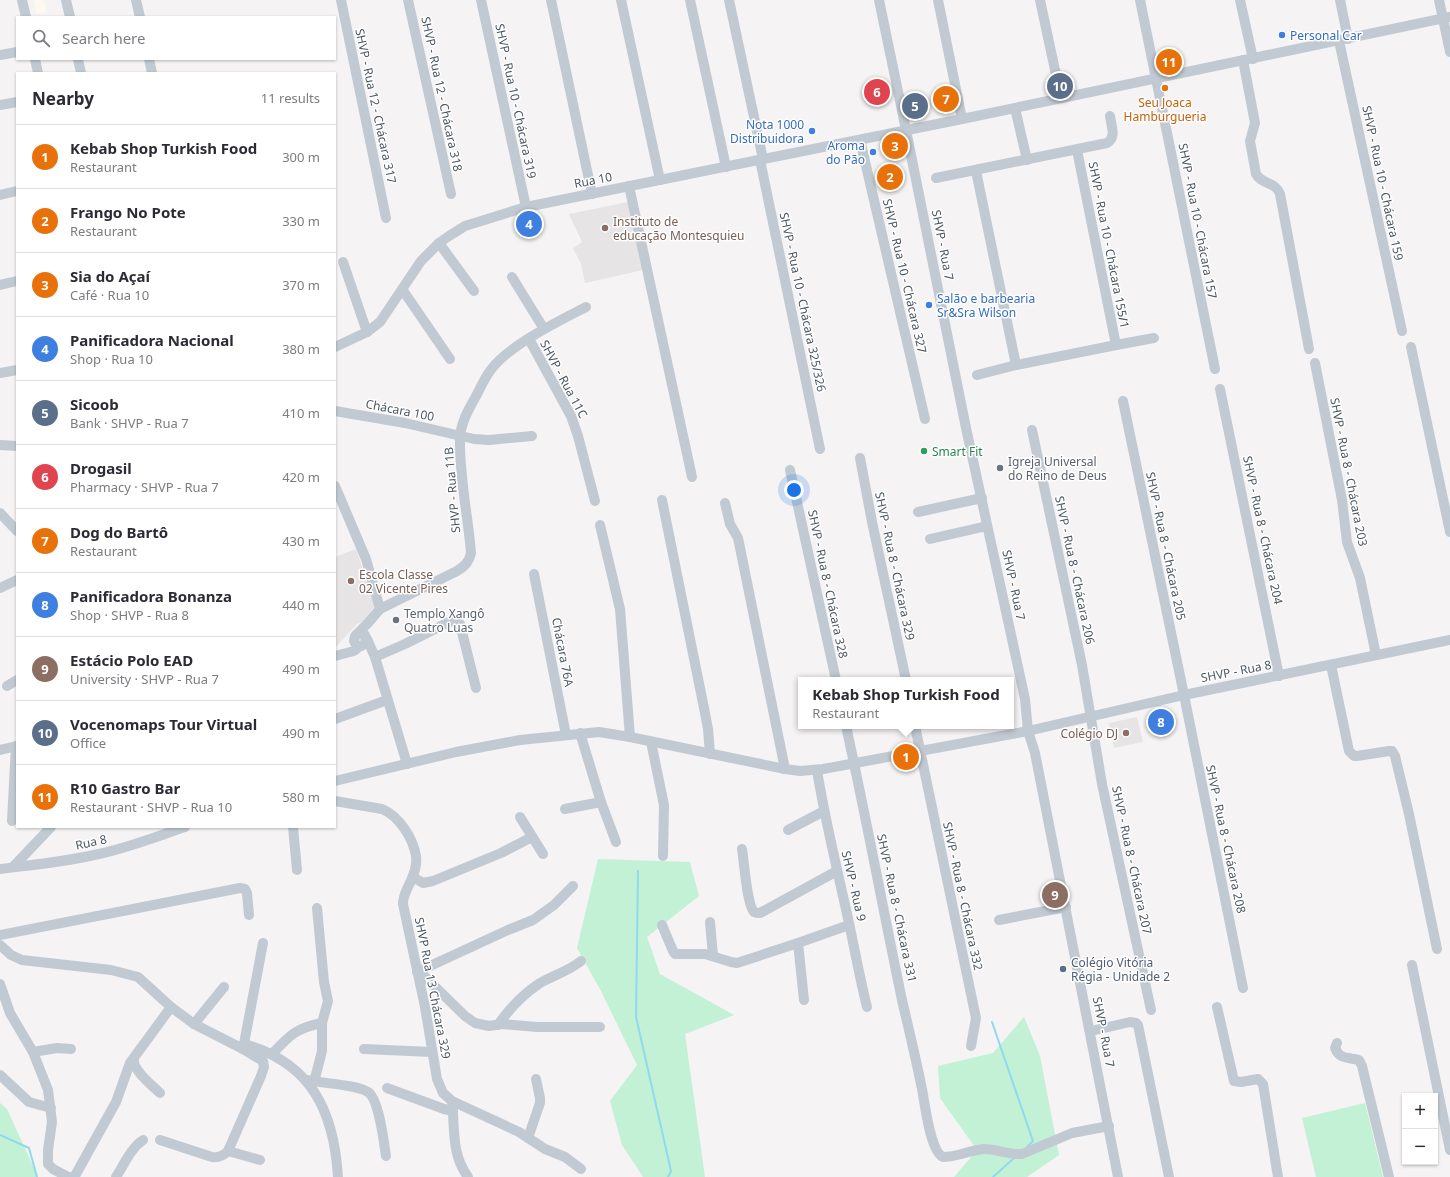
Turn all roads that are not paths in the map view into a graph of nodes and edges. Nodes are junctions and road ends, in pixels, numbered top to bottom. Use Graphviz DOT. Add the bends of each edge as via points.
graph roads {
  1 [pos="22,0"];
  2 [pos="66,0"];
  3 [pos="136,0"];
  4 [pos="341,0"];
  5 [pos="408,0"];
  6 [pos="481,0"];
  7 [pos="551,0"];
  8 [pos="621,0"];
  9 [pos="690,0"];
  10 [pos="729,0"];
  11 [pos="878,0"];
  12 [pos="938,0"];
  13 [pos="1040,0"];
  14 [pos="1140,0"];
  15 [pos="1240,0"];
  16 [pos="1340,0"];
  17 [pos="1439,0"];
  18 [pos="26,16"];
  19 [pos="70,16"];
  20 [pos="140,16"];
  21 [pos="1446,18"];
  22 [pos="1344,40"];
  23 [pos="16,52"];
  24 [pos="1450,52"];
  25 [pos="0,55"];
  26 [pos="35,60"];
  27 [pos="78,60"];
  28 [pos="149,60"];
  29 [pos="1248,60"];
  30 [pos="38,72"];
  31 [pos="82,72"];
  32 [pos="152,72"];
  33 [pos="1156,78"];
  34 [pos="1061,98"];
  35 [pos="16,102"];
  36 [pos="0,105"];
  37 [pos="1015,108"];
  38 [pos="1110,116"];
  39 [pos="962,119"];
  40 [pos="906,130"];
  41 [pos="860,140"];
  42 [pos="1077,150"];
  43 [pos="762,160"];
  44 [pos="1027,160"];
  45 [pos="726,167"];
  46 [pos="976,171"];
  47 [pos="936,178"];
  48 [pos="660,180"];
  49 [pos="629,186"];
  50 [pos="16,191"];
  51 [pos="450,194"];
  52 [pos="592,194"];
  53 [pos="0,195"];
  54 [pos="526,207"];
  55 [pos="386,218"];
  56 [pos="439,243"];
  57 [pos="343,262"];
  58 [pos="512,277"];
  59 [pos="16,281"];
  60 [pos="0,285"];
  61 [pos="402,288"];
  62 [pos="474,291"];
  63 [pos="586,307"];
  64 [pos="544,330"];
  65 [pos="1402,331"];
  66 [pos="367,332"];
  67 [pos="1154,338"];
  68 [pos="529,339"];
  69 [pos="1116,346"];
  70 [pos="336,347"];
  71 [pos="1411,347"];
  72 [pos="1310,349"];
  73 [pos="450,359"];
  74 [pos="1315,363"];
  75 [pos="1016,365"];
  76 [pos="1215,369"];
  77 [pos="16,370"];
  78 [pos="0,373"];
  79 [pos="977,375"];
  80 [pos="1220,389"];
  81 [pos="1123,401"];
  82 [pos="336,411"];
  83 [pos="925,419"];
  84 [pos="1032,430"];
  85 [pos="460,436"];
  86 [pos="532,436"];
  87 [pos="0,445"];
  88 [pos="16,446"];
  89 [pos="820,449"];
  90 [pos="860,458"];
  91 [pos="790,470"];
  92 [pos="692,477"];
  93 [pos="336,488"];
  94 [pos="982,498"];
  95 [pos="662,500"];
  96 [pos="596,501"];
  97 [pos="725,503"];
  98 [pos="918,512"];
  99 [pos="0,513"];
  100 [pos="600,525"];
  101 [pos="988,526"];
  102 [pos="16,531"];
  103 [pos="1450,532"];
  104 [pos="930,539"];
  105 [pos="534,574"];
  106 [pos="16,580"];
  107 [pos="0,588"];
  108 [pos="380,609"];
  109 [pos="361,640"];
  110 [pos="1450,640"];
  111 [pos="337,655"];
  112 [pos="374,655"];
  113 [pos="1376,655"];
  114 [pos="1332,665"];
  115 [pos="1279,676"];
  116 [pos="835,677"];
  117 [pos="905,677"];
  118 [pos="16,681"];
  119 [pos="7,686"];
  120 [pos="476,688"];
  121 [pos="1184,695"];
  122 [pos="387,700"];
  123 [pos="1091,716"];
  124 [pos="336,719"];
  125 [pos="847,729"];
  126 [pos="916,729"];
  127 [pos="1028,731"];
  128 [pos="580,733"];
  129 [pos="566,735"];
  130 [pos="630,737"];
  131 [pos="651,742"];
  132 [pos="16,746"];
  133 [pos="0,750"];
  134 [pos="920,751"];
  135 [pos="710,754"];
  136 [pos="16,761"];
  137 [pos="854,763"];
  138 [pos="407,764"];
  139 [pos="784,769"];
  140 [pos="817,770"];
  141 [pos="336,781"];
  142 [pos="336,801"];
  143 [pos="601,802"];
  144 [pos="565,809"];
  145 [pos="824,811"];
  146 [pos="520,817"];
  147 [pos="12,821"];
  148 [pos="50,828"];
  149 [pos="182,828"];
  150 [pos="293,828"];
  151 [pos="788,830"];
  152 [pos="532,837"];
  153 [pos="616,842"];
  154 [pos="742,849"];
  155 [pos="543,854"];
  156 [pos="663,856"];
  157 [pos="13,867"];
  158 [pos="0,869"];
  159 [pos="297,870"];
  160 [pos="837,871"];
  161 [pos="413,877"];
  162 [pos="573,886"];
  163 [pos="1066,907"];
  164 [pos="317,908"];
  165 [pos="249,915"];
  166 [pos="999,920"];
  167 [pos="710,922"];
  168 [pos="662,925"];
  169 [pos="849,925"];
  170 [pos="0,935"];
  171 [pos="263,943"];
  172 [pos="798,944"];
  173 [pos="0,945"];
  174 [pos="1437,949"];
  175 [pos="713,956"];
  176 [pos="581,961"];
  177 [pos="1412,965"];
  178 [pos="418,972"];
  179 [pos="0,984"];
  180 [pos="224,987"];
  181 [pos="1243,988"];
  182 [pos="804,1000"];
  183 [pos="3,1002"];
  184 [pos="171,1007"];
  185 [pos="867,1007"];
  186 [pos="1217,1007"];
  187 [pos="1151,1010"];
  188 [pos="322,1023"];
  189 [pos="194,1024"];
  190 [pos="498,1025"];
  191 [pos="600,1027"];
  192 [pos="1091,1031"];
  193 [pos="1337,1043"];
  194 [pos="244,1046"];
  195 [pos="971,1046"];
  196 [pos="71,1049"];
  197 [pos="364,1049"];
  198 [pos="33,1052"];
  199 [pos="432,1052"];
  200 [pos="272,1054"];
  201 [pos="134,1058"];
  202 [pos="0,1075"];
  203 [pos="536,1079"];
  204 [pos="309,1080"];
  205 [pos="387,1088"];
  206 [pos="160,1093"];
  207 [pos="453,1106"];
  208 [pos="51,1108"];
  209 [pos="1109,1126"];
  210 [pos="528,1138"];
  211 [pos="143,1140"];
  212 [pos="160,1140"];
  213 [pos="1450,1150"];
  214 [pos="228,1151"];
  215 [pos="386,1156"];
  216 [pos="260,1160"];
  217 [pos="581,1169"];
  218 [pos="76,1176"];
  219 [pos="116,1177"];
  220 [pos="338,1177"];
  221 [pos="468,1177"];
  222 [pos="1118,1177"];
  223 [pos="1169,1177"];
  224 [pos="1278,1177"];
  225 [pos="1389,1177"];
  1 -- 18 [label="street"];
  2 -- 19 [label="street"];
  3 -- 20 [label="street"];
  4 -- 55 [label="street, SHVP - Rua 12 - Chácara 317"];
  5 -- 51 [label="street, SHVP - Rua 12 - Chácara 318"];
  6 -- 54 [label="street, SHVP - Rua 10 - Chácara 319"];
  7 -- 52 [label="street"];
  8 -- 48 [label="street"];
  9 -- 45 [label="street"];
  10 -- 43 [label="street, SHVP - Rua 10 - Chácara 325/326"];
  11 -- 40 [label="street, SHVP - Rua 7"];
  12 -- 39 [label="street"];
  13 -- 34 [label="street"];
  14 -- 33 [label="street, SHVP - Rua 10 - Chácara 157"];
  15 -- 29 [label="street"];
  16 -- 22 [label="street, SHVP - Rua 10 - Chácara 159"];
  17 -- 21 [label="street"];
  21 -- 22 [label="street, Rua 10"];
  21 -- 24 [label="street"];
  22 -- 29 [label="street, Rua 10"];
  22 -- 65 [label="street, SHVP - Rua 10 - Chácara 159"];
  23 -- 25 [label="street"];
  26 -- 30 [label="street"];
  27 -- 31 [label="street"];
  28 -- 32 [label="street"];
  29 -- 33 [label="street, Rua 10"];
  29 -- 72 [label="street" via="1255,123 1250,141 1256,174 1259,179 1278,188 1280,194"];
  33 -- 34 [label="street, Rua 10"];
  33 -- 76 [label="street, SHVP - Rua 10 - Chácara 157"];
  34 -- 37 [label="street, Rua 10"];
  35 -- 36 [label="street"];
  37 -- 39 [label="street, Rua 10"];
  37 -- 44 [label="street"];
  38 -- 42 [label="street, SHVP - Rua 10 - Chácara 155/1" via="1113,136 1111,141"];
  39 -- 40 [label="street, Rua 10"];
  40 -- 41 [label="street, Rua 10"];
  40 -- 94 [label="street, SHVP - Rua 7"];
  41 -- 43 [label="street, Rua 10"];
  41 -- 83 [label="street, SHVP - Rua 10 - Chácara 327"];
  42 -- 44 [label="street, SHVP - Rua 10 - Chácara 155/1"];
  42 -- 69 [label="street, SHVP - Rua 10 - Chácara 155/1"];
  43 -- 45 [label="street, Rua 10"];
  43 -- 89 [label="street, SHVP - Rua 10 - Chácara 325/326"];
  44 -- 46 [label="street, SHVP - Rua 10 - Chácara 155/1"];
  45 -- 48 [label="street, Rua 10"];
  46 -- 47 [label="street, SHVP - Rua 10 - Chácara 155/1"];
  46 -- 75 [label="street"];
  48 -- 49 [label="street, Rua 10"];
  49 -- 52 [label="street, Rua 10"];
  49 -- 92 [label="street"];
  50 -- 53 [label="street"];
  52 -- 54 [label="street, Rua 10"];
  54 -- 56 [label="street, Rua 10" via="465,226"];
  56 -- 61 [label="street, Rua 10" via="421,261"];
  56 -- 62 [label="street"];
  57 -- 66 [label="street"];
  58 -- 64 [label="street"];
  59 -- 60 [label="street"];
  61 -- 66 [label="street, Rua 10" via="380,322"];
  61 -- 73 [label="street"];
  63 -- 64 [label="street, SHVP - Rua 11B"];
  64 -- 68 [label="street, SHVP - Rua 11B"];
  66 -- 70 [label="street, Rua 10"];
  67 -- 69 [label="street, SHVP - Rua 10 - Chácara 155/1"];
  68 -- 85 [label="street, SHVP - Rua 11B" via="490,371 462,425"];
  68 -- 96 [label="street, SHVP - Rua 11C" via="570,416"];
  69 -- 75 [label="street, SHVP - Rua 10 - Chácara 155/1"];
  71 -- 103 [label="street"];
  74 -- 113 [label="street, SHVP - Rua 8 - Chácara 203" via="1342,500 1347,542 1360,578"];
  75 -- 79 [label="street, SHVP - Rua 10 - Chácara 155/1"];
  77 -- 78 [label="street"];
  80 -- 115 [label="street, SHVP - Rua 8 - Chácara 204"];
  81 -- 121 [label="street, SHVP - Rua 8 - Chácara 205"];
  82 -- 85 [label="street, Chácara 100" via="406,423"];
  84 -- 123 [label="street, SHVP - Rua 8 - Chácara 206"];
  85 -- 86 [label="street, Chácara 100" via="488,440"];
  85 -- 108 [label="street, SHVP - Rua 11B" via="471,553 469,560 466,566 457,571"];
  87 -- 88 [label="street"];
  90 -- 117 [label="street, SHVP - Rua 8 - Chácara 329"];
  91 -- 116 [label="street, SHVP - Rua 8 - Chácara 328"];
  93 -- 108 [label="street" via="366,559"];
  94 -- 98 [label="street"];
  94 -- 101 [label="street, SHVP - Rua 7"];
  95 -- 135 [label="street" via="708,729"];
  97 -- 139 [label="street" via="730,524 738,538"];
  99 -- 102 [label="street"];
  100 -- 130 [label="street" via="620,609"];
  101 -- 104 [label="street"];
  101 -- 127 [label="street, SHVP - Rua 7" via="1025,699"];
  105 -- 129 [label="street, Chácara 76A"];
  106 -- 107 [label="street"];
  108 -- 109 [label="street, SHVP - Rua 11B" via="368,623"];
  109 -- 111 [label="street" via="354,650"];
  109 -- 112 [label="street, SHVP - Rua 11B"];
  110 -- 113 [label="street, SHVP - Rua 8"];
  112 -- 120 [label="street" via="456,621 460,624"];
  112 -- 122 [label="street, SHVP - Rua 11B"];
  113 -- 114 [label="street, SHVP - Rua 8"];
  114 -- 115 [label="street, SHVP - Rua 8"];
  114 -- 174 [label="street" via="1350,752 1357,756 1392,751 1395,756"];
  115 -- 121 [label="street, SHVP - Rua 8"];
  118 -- 119 [label="street"];
  121 -- 123 [label="street, SHVP - Rua 8"];
  121 -- 181 [label="street, SHVP - Rua 8 - Chácara 208"];
  122 -- 124 [label="street"];
  122 -- 138 [label="street, SHVP - Rua 11B"];
  123 -- 127 [label="street, SHVP - Rua 8"];
  123 -- 187 [label="street, SHVP - Rua 8 - Chácara 207" via="1104,791"];
  125 -- 137 [label="street"];
  126 -- 134 [label="street"];
  127 -- 134 [label="street, SHVP - Rua 8"];
  127 -- 163 [label="street, SHVP - Rua 7" via="1036,754"];
  128 -- 129 [label="street, SHVP - Rua 8"];
  128 -- 130 [label="street, SHVP - Rua 8" via="599,732"];
  128 -- 143 [label="street"];
  129 -- 138 [label="street, SHVP - Rua 8" via="520,740"];
  130 -- 131 [label="street, SHVP - Rua 8"];
  131 -- 135 [label="street, SHVP - Rua 8"];
  131 -- 156 [label="street" via="664,805"];
  132 -- 133 [label="street"];
  134 -- 137 [label="street, SHVP - Rua 8"];
  134 -- 195 [label="street, SHVP - Rua 8 - Chácara 332" via="976,1018"];
  135 -- 139 [label="street, SHVP - Rua 8"];
  136 -- 147 [label="street"];
  137 -- 140 [label="street, SHVP - Rua 8"];
  137 -- 209 [label="street, SHVP - Rua 8 - Chácara 331" via="902,1000 936,1150 943,1157 987,1149 1022,1154 1072,1133"];
  138 -- 141 [label="street, SHVP - Rua 8"];
  139 -- 140 [label="street, SHVP - Rua 8"];
  140 -- 145 [label="street, SHVP - Rua 9"];
  142 -- 161 [label="street, SHVP Rua 13 Chácara 329" via="389,812 398,820 416,856"];
  143 -- 144 [label="street"];
  143 -- 153 [label="street"];
  145 -- 151 [label="street"];
  145 -- 160 [label="street, SHVP - Rua 9"];
  146 -- 152 [label="street"];
  148 -- 157 [label="street"];
  149 -- 157 [label="street, Rua 8" via="95,855"];
  150 -- 159 [label="street"];
  152 -- 155 [label="street"];
  152 -- 161 [label="street" via="501,853 433,881 423,883"];
  154 -- 160 [label="street" via="748,897 756,913 780,903"];
  157 -- 158 [label="street, Rua 8"];
  160 -- 169 [label="street, SHVP - Rua 9"];
  161 -- 178 [label="street, SHVP Rua 13 Chácara 329" via="403,896 402,904"];
  162 -- 178 [label="street" via="554,905 533,920"];
  163 -- 166 [label="street"];
  163 -- 192 [label="street, SHVP - Rua 7"];
  164 -- 188 [label="street" via="328,1001"];
  165 -- 170 [label="street" via="247,893 245,889 240,888"];
  167 -- 175 [label="street"];
  168 -- 175 [label="street" via="675,954"];
  169 -- 172 [label="street"];
  169 -- 185 [label="street, SHVP - Rua 9"];
  171 -- 194 [label="street"];
  172 -- 175 [label="street" via="737,963"];
  172 -- 182 [label="street"];
  173 -- 184 [label="street" via="11,955 22,960 111,970 138,977"];
  176 -- 190 [label="street" via="541,983 503,1017"];
  177 -- 213 [label="street"];
  178 -- 190 [label="street" via="475,1023"];
  178 -- 199 [label="street, SHVP Rua 13 Chácara 329"];
  179 -- 183 [label="street"];
  180 -- 189 [label="street"];
  183 -- 198 [label="street"];
  184 -- 189 [label="street"];
  184 -- 201 [label="street"];
  186 -- 224 [label="street" via="1234,1081 1258,1079 1263,1084"];
  188 -- 200 [label="street" via="298,1030"];
  188 -- 204 [label="street" via="322,1051"];
  189 -- 194 [label="street"];
  190 -- 191 [label="street"];
  192 -- 209 [label="street, SHVP - Rua 7"];
  192 -- 223 [label="street" via="1130,1022 1138,1025"];
  193 -- 225 [label="street" via="1335,1048 1338,1054 1345,1059 1359,1060 1362,1066"];
  194 -- 200 [label="street"];
  194 -- 214 [label="street" via="263,1061 264,1067"];
  196 -- 198 [label="street" via="57,1048"];
  197 -- 199 [label="street"];
  198 -- 208 [label="street" via="45,1080"];
  199 -- 207 [label="street, SHVP Rua 13 Chácara 329" via="440,1086"];
  200 -- 204 [label="street"];
  201 -- 206 [label="street" via="135,1067"];
  201 -- 218 [label="street" via="126,1071 116,1102"];
  202 -- 208 [label="street" via="29,1102"];
  203 -- 210 [label="street" via="540,1098"];
  204 -- 215 [label="street" via="360,1089 371,1094 379,1115"];
  204 -- 220 [label="street" via="327,1116 335,1146"];
  205 -- 207 [label="street" via="444,1109"];
  207 -- 210 [label="street"];
  207 -- 221 [label="street" via="456,1152"];
  208 -- 218 [label="street" via="48,1164 53,1169"];
  209 -- 222 [label="street, SHVP - Rua 7"];
  210 -- 217 [label="street" via="545,1149 565,1157"];
  211 -- 219 [label="street" via="137,1144"];
  212 -- 214 [label="street" via="212,1157 220,1157"];
  214 -- 216 [label="street"];
}
